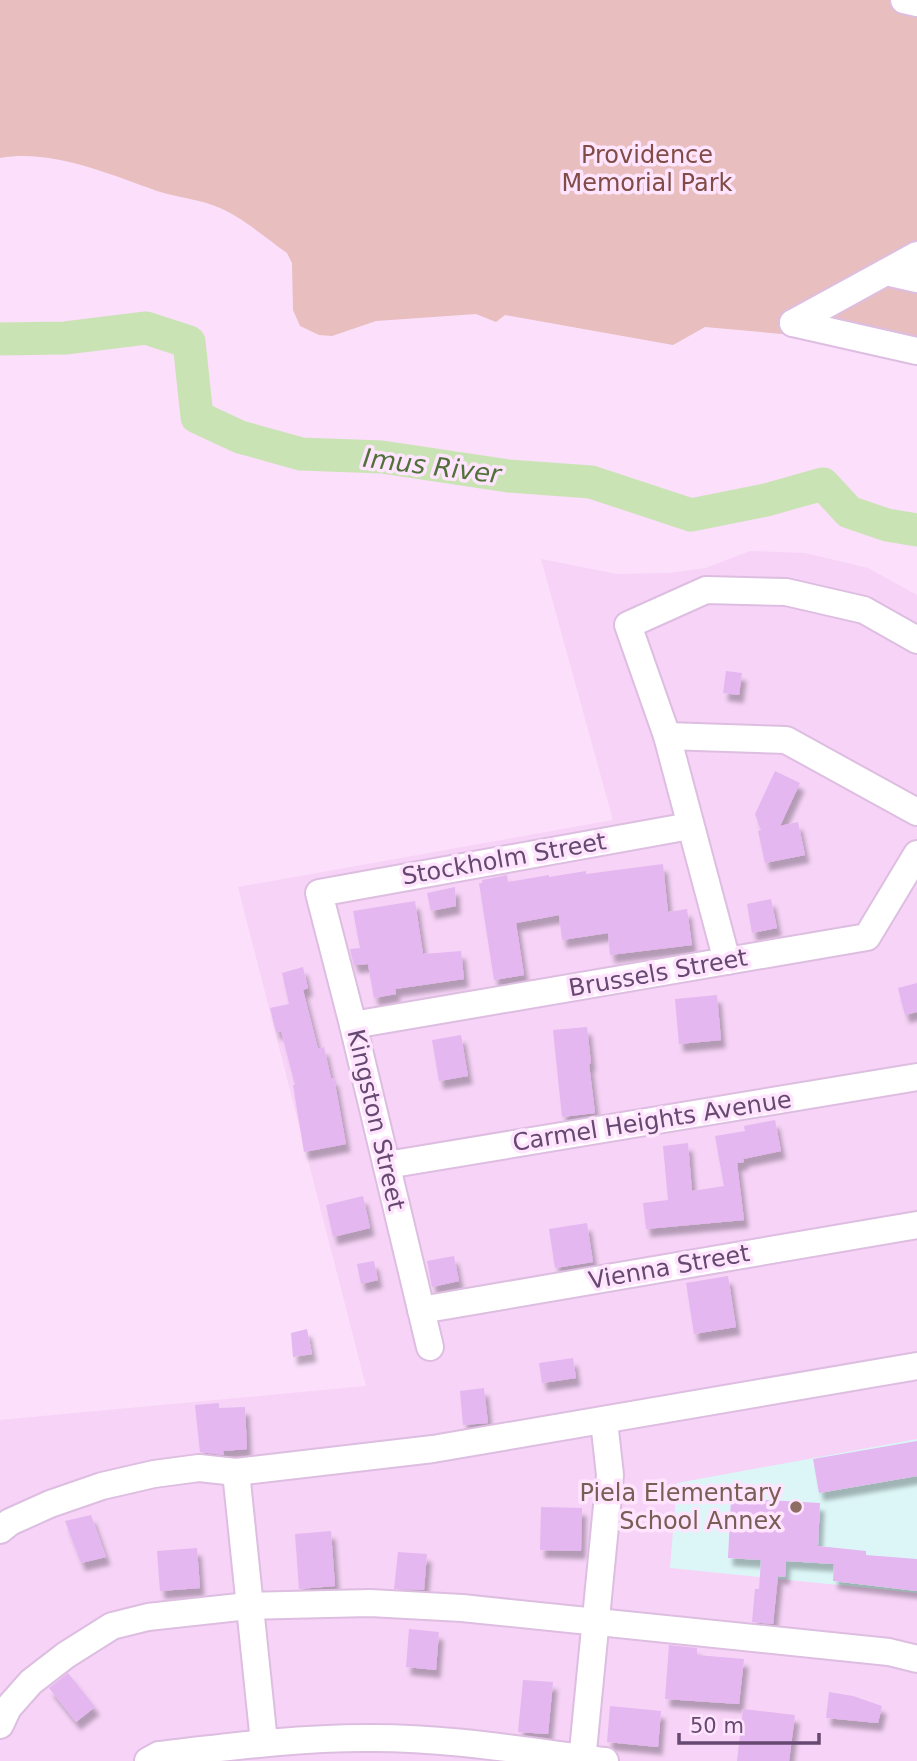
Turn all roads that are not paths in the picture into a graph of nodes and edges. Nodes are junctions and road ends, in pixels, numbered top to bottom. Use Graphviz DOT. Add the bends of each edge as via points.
graph roads {
  1 [pos="904,0"];
  2 [pos="917,3"];
  3 [pos="917,255"];
  4 [pos="886,272"];
  5 [pos="917,279"];
  6 [pos="917,351"];
  7 [pos="917,640"];
  8 [pos="667,736"];
  9 [pos="917,812"];
  10 [pos="690,826"];
  11 [pos="917,854"];
  12 [pos="319,893"];
  13 [pos="727,961"];
  14 [pos="354,1025"];
  15 [pos="917,1077"];
  16 [pos="387,1165"];
  17 [pos="917,1225"];
  18 [pos="421,1310"];
  19 [pos="430,1347"];
  20 [pos="917,1366"];
  21 [pos="604,1421"];
  22 [pos="236,1472"];
  23 [pos="0,1530"];
  24 [pos="248,1606"];
  25 [pos="596,1623"];
  26 [pos="917,1659"];
  27 [pos="0,1725"];
  28 [pos="264,1742"];
  29 [pos="590,1760"];
  30 [pos="148,1761"];
  1 -- 2 [label="street"];
  3 -- 4 [label="street"];
  4 -- 5 [label="street"];
  4 -- 6 [label="street" via="793,323"];
  7 -- 8 [label="street" via="864,610 786,592 706,590 628,625"];
  8 -- 9 [label="street" via="786,740"];
  8 -- 10 [label="street"];
  10 -- 12 [label="street, Stockholm Street"];
  10 -- 13 [label="street"];
  11 -- 13 [label="street, Brussels Street" via="867,937"];
  12 -- 14 [label="street, Kingston Street"];
  13 -- 14 [label="street, Brussels Street"];
  14 -- 16 [label="street, Kingston Street"];
  15 -- 16 [label="street, Carmel Heights Avenue"];
  16 -- 18 [label="street, Kingston Street"];
  17 -- 18 [label="street, Vienna Street"];
  18 -- 19 [label="street, Kingston Street"];
  20 -- 21 [label="street"];
  21 -- 22 [label="street" via="433,1449"];
  21 -- 25 [label="street" via="610,1475"];
  22 -- 23 [label="street" via="199,1468 103,1486 50,1504"];
  22 -- 24 [label="street"];
  24 -- 25 [label="street" via="370,1603"];
  24 -- 27 [label="street" via="148,1617 112,1626 31,1682"];
  24 -- 28 [label="street"];
  25 -- 26 [label="street" via="889,1652"];
  25 -- 29 [label="street"];
  28 -- 29 [label="street" via="367,1738 487,1746"];
  28 -- 30 [label="street" via="159,1755"];
}
